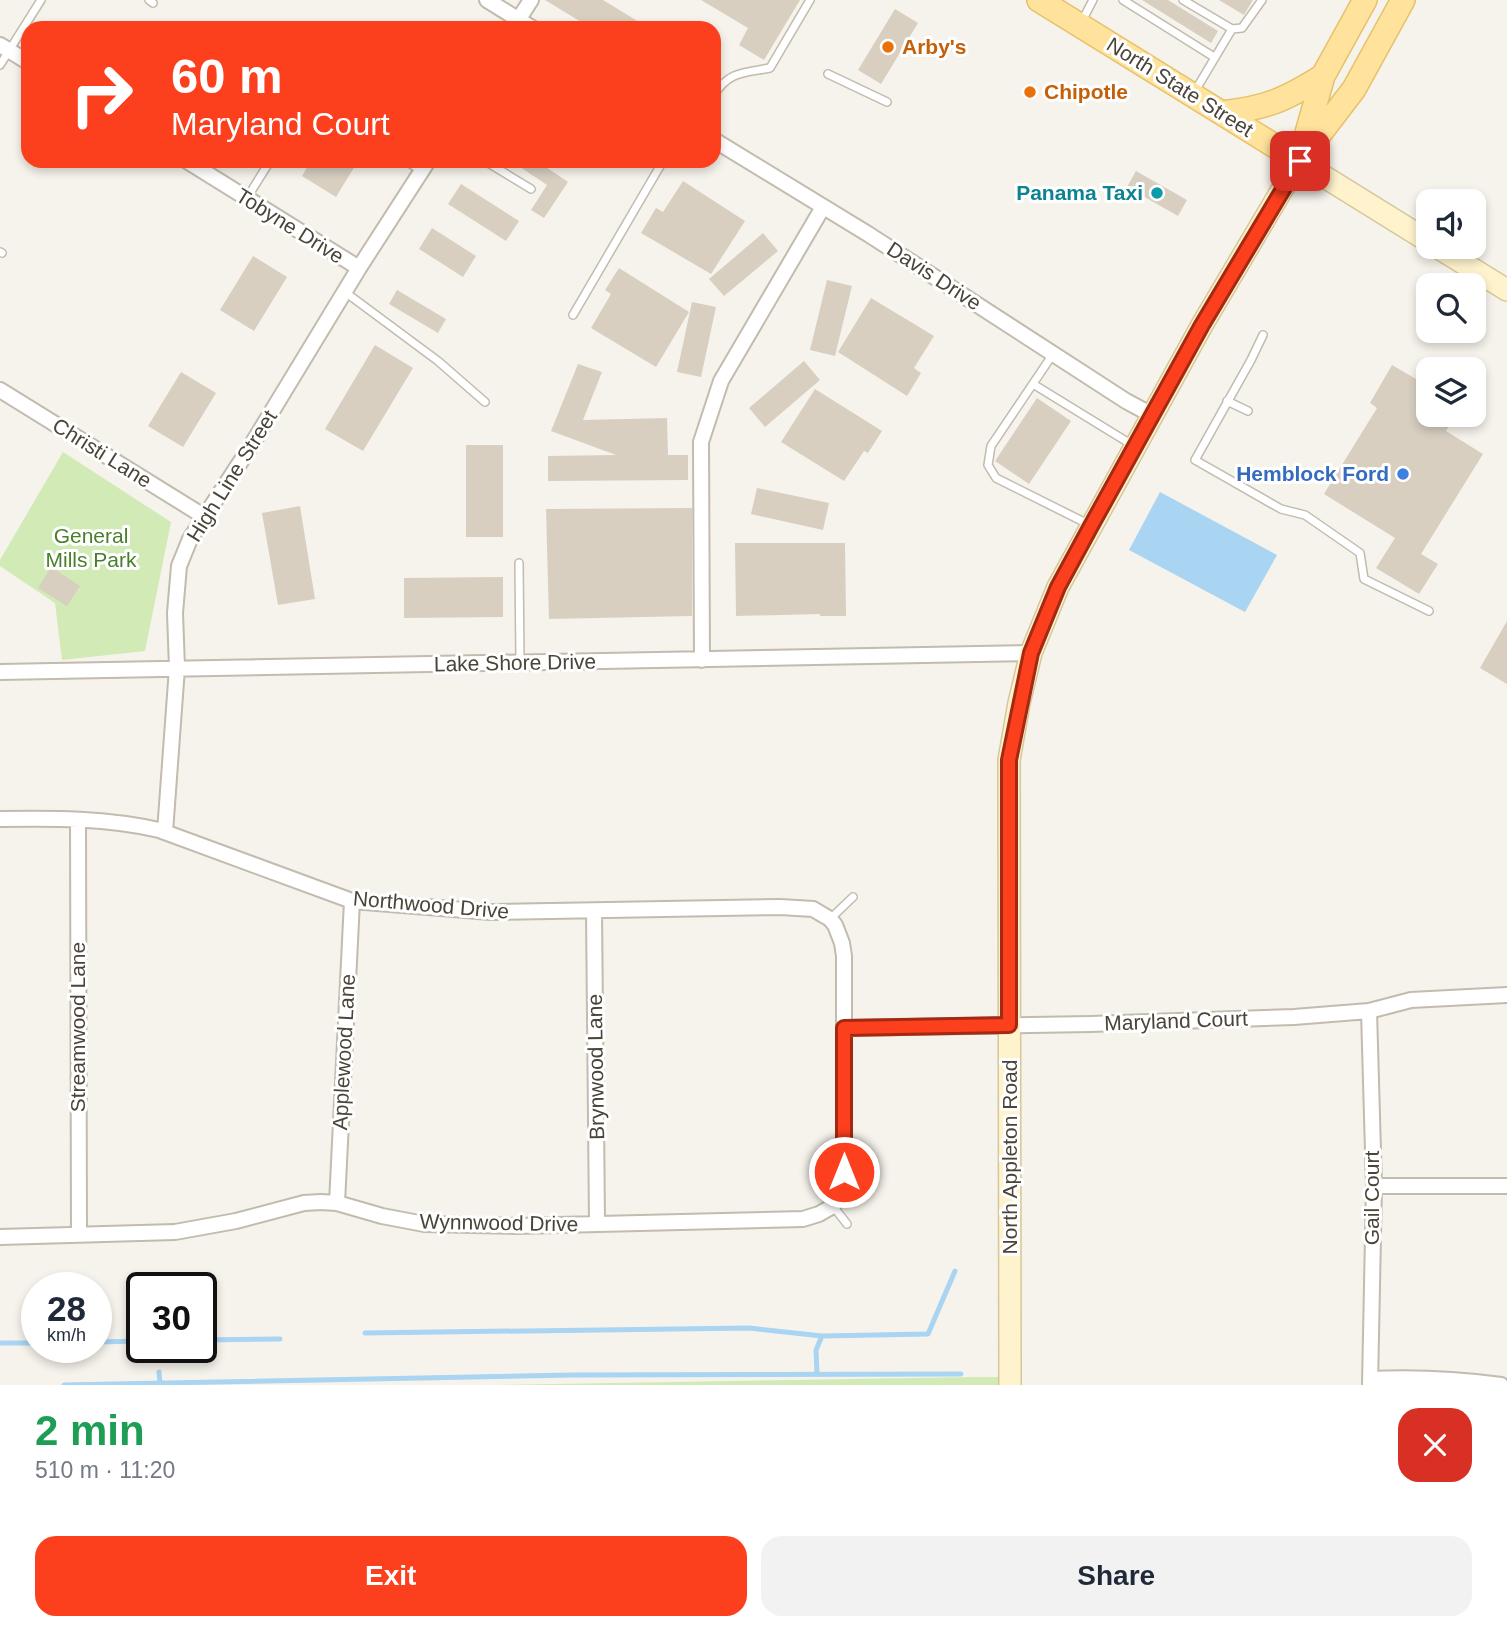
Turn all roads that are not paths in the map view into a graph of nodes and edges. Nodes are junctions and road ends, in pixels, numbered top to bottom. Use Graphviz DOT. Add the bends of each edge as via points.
graph roads {
  1 [pos="41,0"];
  2 [pos="486,0"];
  3 [pos="531,0"];
  4 [pos="810,0"];
  5 [pos="1039,0"];
  6 [pos="1093,0"];
  7 [pos="1123,0"];
  8 [pos="1183,0"];
  9 [pos="1262,0"];
  10 [pos="1365,0"];
  11 [pos="1403,0"];
  12 [pos="25,21"];
  13 [pos="511,21"];
  14 [pos="517,21"];
  15 [pos="1080,25"];
  16 [pos="21,27"];
  17 [pos="1232,29"];
  18 [pos="5,48"];
  19 [pos="1214,57"];
  20 [pos="21,58"];
  21 [pos="0,65"];
  22 [pos="828,74"];
  23 [pos="1323,76"];
  24 [pos="721,84"];
  25 [pos="1193,94"];
  26 [pos="887,102"];
  27 [pos="1222,113"];
  28 [pos="721,144"];
  29 [pos="1300,161"];
  30 [pos="198,168"];
  31 [pos="265,168"];
  32 [pos="424,168"];
  33 [pos="496,168"];
  34 [pos="659,168"];
  35 [pos="531,189"];
  36 [pos="246,198"];
  37 [pos="823,207"];
  38 [pos="1416,234"];
  39 [pos="1457,259"];
  40 [pos="359,268"];
  41 [pos="1507,290"];
  42 [pos="345,292"];
  43 [pos="573,315"];
  44 [pos="1263,335"];
  45 [pos="1054,354"];
  46 [pos="1033,384"];
  47 [pos="0,390"];
  48 [pos="1227,401"];
  49 [pos="485,402"];
  50 [pos="1248,411"];
  51 [pos="1152,415"];
  52 [pos="1135,447"];
  53 [pos="205,516"];
  54 [pos="1091,526"];
  55 [pos="519,563"];
  56 [pos="1429,611"];
  57 [pos="1031,653"];
  58 [pos="702,660"];
  59 [pos="520,662"];
  60 [pos="177,668"];
  61 [pos="0,672"];
  62 [pos="0,819"];
  63 [pos="78,820"];
  64 [pos="165,832"];
  65 [pos="853,897"];
  66 [pos="352,901"];
  67 [pos="594,911"];
  68 [pos="830,919"];
  69 [pos="1507,995"];
  70 [pos="1369,1011"];
  71 [pos="1009,1025"];
  72 [pos="844,1028"];
  73 [pos="1374,1186"];
  74 [pos="1507,1186"];
  75 [pos="337,1203"];
  76 [pos="833,1206"];
  77 [pos="597,1223"];
  78 [pos="847,1224"];
  79 [pos="79,1234"];
  80 [pos="0,1237"];
  81 [pos="1370,1382"];
  82 [pos="1010,1385"];
  83 [pos="1501,1385"];
  1 -- 12 [label="lane"];
  2 -- 13 [label="street"];
  3 -- 14 [label="street"];
  4 -- 24 [label="lane" via="770,68 730,76"];
  5 -- 15 [label="main road, North State Street"];
  6 -- 15 [label="lane"];
  7 -- 19 [label="lane"];
  8 -- 17 [label="lane"];
  9 -- 17 [label="lane" via="1242,28"];
  10 -- 23 [label="main road"];
  11 -- 29 [label="main road" via="1354,89"];
  15 -- 25 [label="main road, North State Street"];
  16 -- 18 [label="lane"];
  17 -- 19 [label="lane"];
  18 -- 20 [label="street"];
  18 -- 21 [label="lane"];
  19 -- 25 [label="lane"];
  22 -- 26 [label="lane"];
  23 -- 27 [label="main road" via="1279,101"];
  23 -- 29 [label="main road"];
  25 -- 27 [label="main road, North State Street"];
  27 -- 29 [label="main road, North State Street"];
  28 -- 37 [label="street, Davis Drive"];
  29 -- 38 [label="main road, North State Street"];
  29 -- 51 [label="main road, North Appleton Road"];
  30 -- 36 [label="street, Tobyne Drive"];
  31 -- 36 [label="lane"];
  32 -- 40 [label="street, High Line Street"];
  33 -- 35 [label="lane"];
  34 -- 43 [label="lane"];
  36 -- 40 [label="street, Tobyne Drive"];
  37 -- 45 [label="street, Davis Drive"];
  37 -- 58 [label="street" via="721,381 701,442"];
  39 -- 41 [label="main road"];
  40 -- 42 [label="street, High Line Street"];
  42 -- 49 [label="lane"];
  42 -- 53 [label="street, High Line Street"];
  44 -- 48 [label="lane"];
  45 -- 46 [label="lane"];
  45 -- 51 [label="street, Davis Drive"];
  46 -- 52 [label="lane"];
  46 -- 54 [label="lane" via="991,446 988,465 996,478"];
  47 -- 53 [label="street, Christi Lane"];
  48 -- 50 [label="lane"];
  48 -- 56 [label="lane" via="1195,460 1281,509 1305,515 1360,554 1364,579"];
  51 -- 52 [label="main road, North Appleton Road"];
  52 -- 54 [label="main road, North Appleton Road"];
  53 -- 60 [label="street, High Line Street" via="179,566"];
  54 -- 57 [label="main road, North Appleton Road" via="1058,587"];
  55 -- 59 [label="lane"];
  57 -- 58 [label="street, Lake Shore Drive"];
  57 -- 71 [label="main road, North Appleton Road" via="1009,760"];
  58 -- 59 [label="street, Lake Shore Drive"];
  59 -- 60 [label="street, Lake Shore Drive"];
  60 -- 61 [label="street, Lake Shore Drive"];
  60 -- 64 [label="street, High Line Street"];
  62 -- 63 [label="street, Northwood Drive"];
  63 -- 64 [label="street, Northwood Drive"];
  63 -- 79 [label="street, Streamwood Lane"];
  64 -- 66 [label="street, Northwood Drive"];
  65 -- 68 [label="lane"];
  66 -- 67 [label="street, Northwood Drive" via="490,912"];
  66 -- 75 [label="street, Applewood Lane"];
  67 -- 68 [label="street, Northwood Drive" via="779,907 813,909"];
  67 -- 77 [label="street, Brynwood Lane"];
  68 -- 72 [label="street" via="842,943"];
  69 -- 70 [label="street, Maryland Court" via="1411,1000"];
  70 -- 71 [label="street, Maryland Court" via="1280,1018"];
  70 -- 73 [label="street, Gail Court"];
  71 -- 72 [label="street, Maryland Court"];
  71 -- 82 [label="main road, North Appleton Road"];
  72 -- 76 [label="street" via="844,1172"];
  73 -- 74 [label="street"];
  73 -- 81 [label="street, Gail Court"];
  75 -- 77 [label="street, Wynnwood Drive" via="424,1224"];
  75 -- 79 [label="street, Wynnwood Drive" via="304,1203 236,1222 175,1232"];
  76 -- 77 [label="street, Wynnwood Drive" via="803,1219"];
  76 -- 78 [label="lane"];
  79 -- 80 [label="street, Wynnwood Drive"];
  81 -- 83 [label="street" via="1411,1377"];
}
